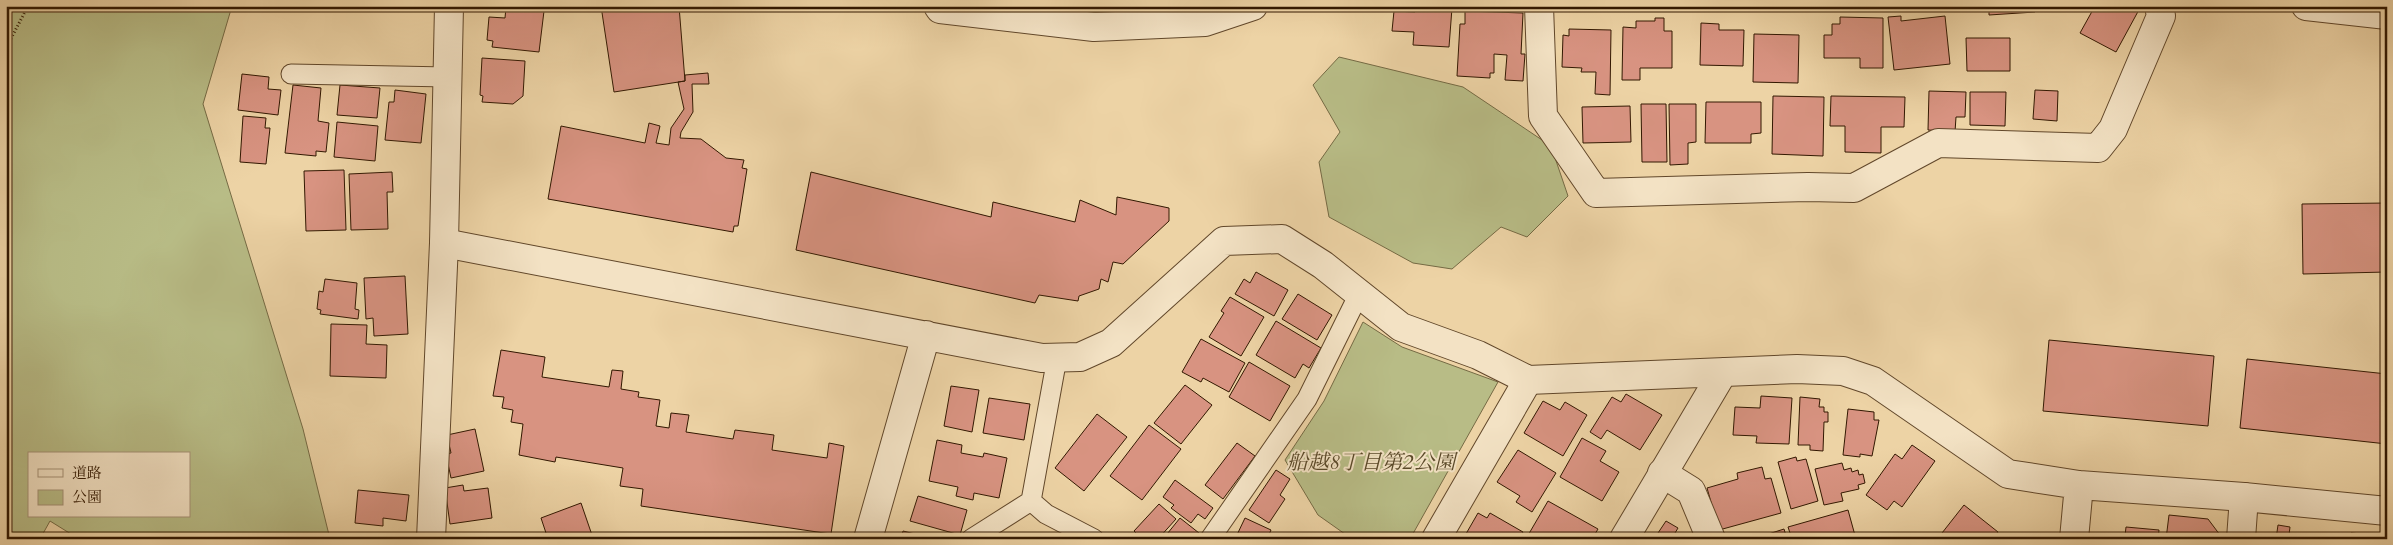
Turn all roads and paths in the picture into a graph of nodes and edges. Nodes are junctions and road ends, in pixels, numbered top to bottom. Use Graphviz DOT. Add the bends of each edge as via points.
graph roads {
  1 [pos="28,6"];
  2 [pos="449,6"];
  3 [pos="938,6"];
  4 [pos="1253,6"];
  5 [pos="1540,6"];
  6 [pos="2159,6"];
  7 [pos="2306,6"];
  8 [pos="2387,15"];
  9 [pos="6,48"];
  10 [pos="291,74"];
  11 [pos="448,77"];
  12 [pos="444,242"];
  13 [pos="1359,294"];
  14 [pos="926,335"];
  15 [pos="1057,358"];
  16 [pos="1724,372"];
  17 [pos="1528,380"];
  18 [pos="1662,473"];
  19 [pos="2079,485"];
  20 [pos="2244,497"];
  21 [pos="1031,502"];
  22 [pos="2387,511"];
  23 [pos="431,539"];
  24 [pos="868,539"];
  25 [pos="971,539"];
  26 [pos="1094,539"];
  27 [pos="1210,539"];
  28 [pos="1436,539"];
  29 [pos="1624,539"];
  30 [pos="1710,539"];
  31 [pos="2074,539"];
  32 [pos="2241,539"];
  1 -- 9 [label="path"];
  2 -- 11 [label="street"];
  3 -- 4 [label="street" via="940,9 1094,27 1205,22"];
  5 -- 6 [label="street" via="1543,116 1596,193 1854,188 1938,143 2098,148 2113,129 2161,16"];
  7 -- 8 [label="street"];
  10 -- 11 [label="lane"];
  11 -- 12 [label="street"];
  12 -- 14 [label="street"];
  12 -- 23 [label="street"];
  13 -- 15 [label="street" via="1323,264 1282,239 1224,241 1111,343 1080,358"];
  13 -- 17 [label="street" via="1401,327 1478,355"];
  13 -- 27 [label="lane" via="1307,399"];
  14 -- 15 [label="street" via="1042,358"];
  14 -- 24 [label="street"];
  15 -- 21 [label="lane"];
  16 -- 17 [label="street"];
  16 -- 18 [label="street"];
  16 -- 19 [label="street" via="1843,371 1873,381 2008,474"];
  17 -- 28 [label="street"];
  18 -- 29 [label="street"];
  18 -- 30 [label="street" via="1691,492"];
  19 -- 20 [label="street"];
  19 -- 31 [label="street"];
  20 -- 22 [label="street"];
  20 -- 32 [label="street"];
  21 -- 25 [label="lane"];
  21 -- 26 [label="lane" via="1046,514"];
}
